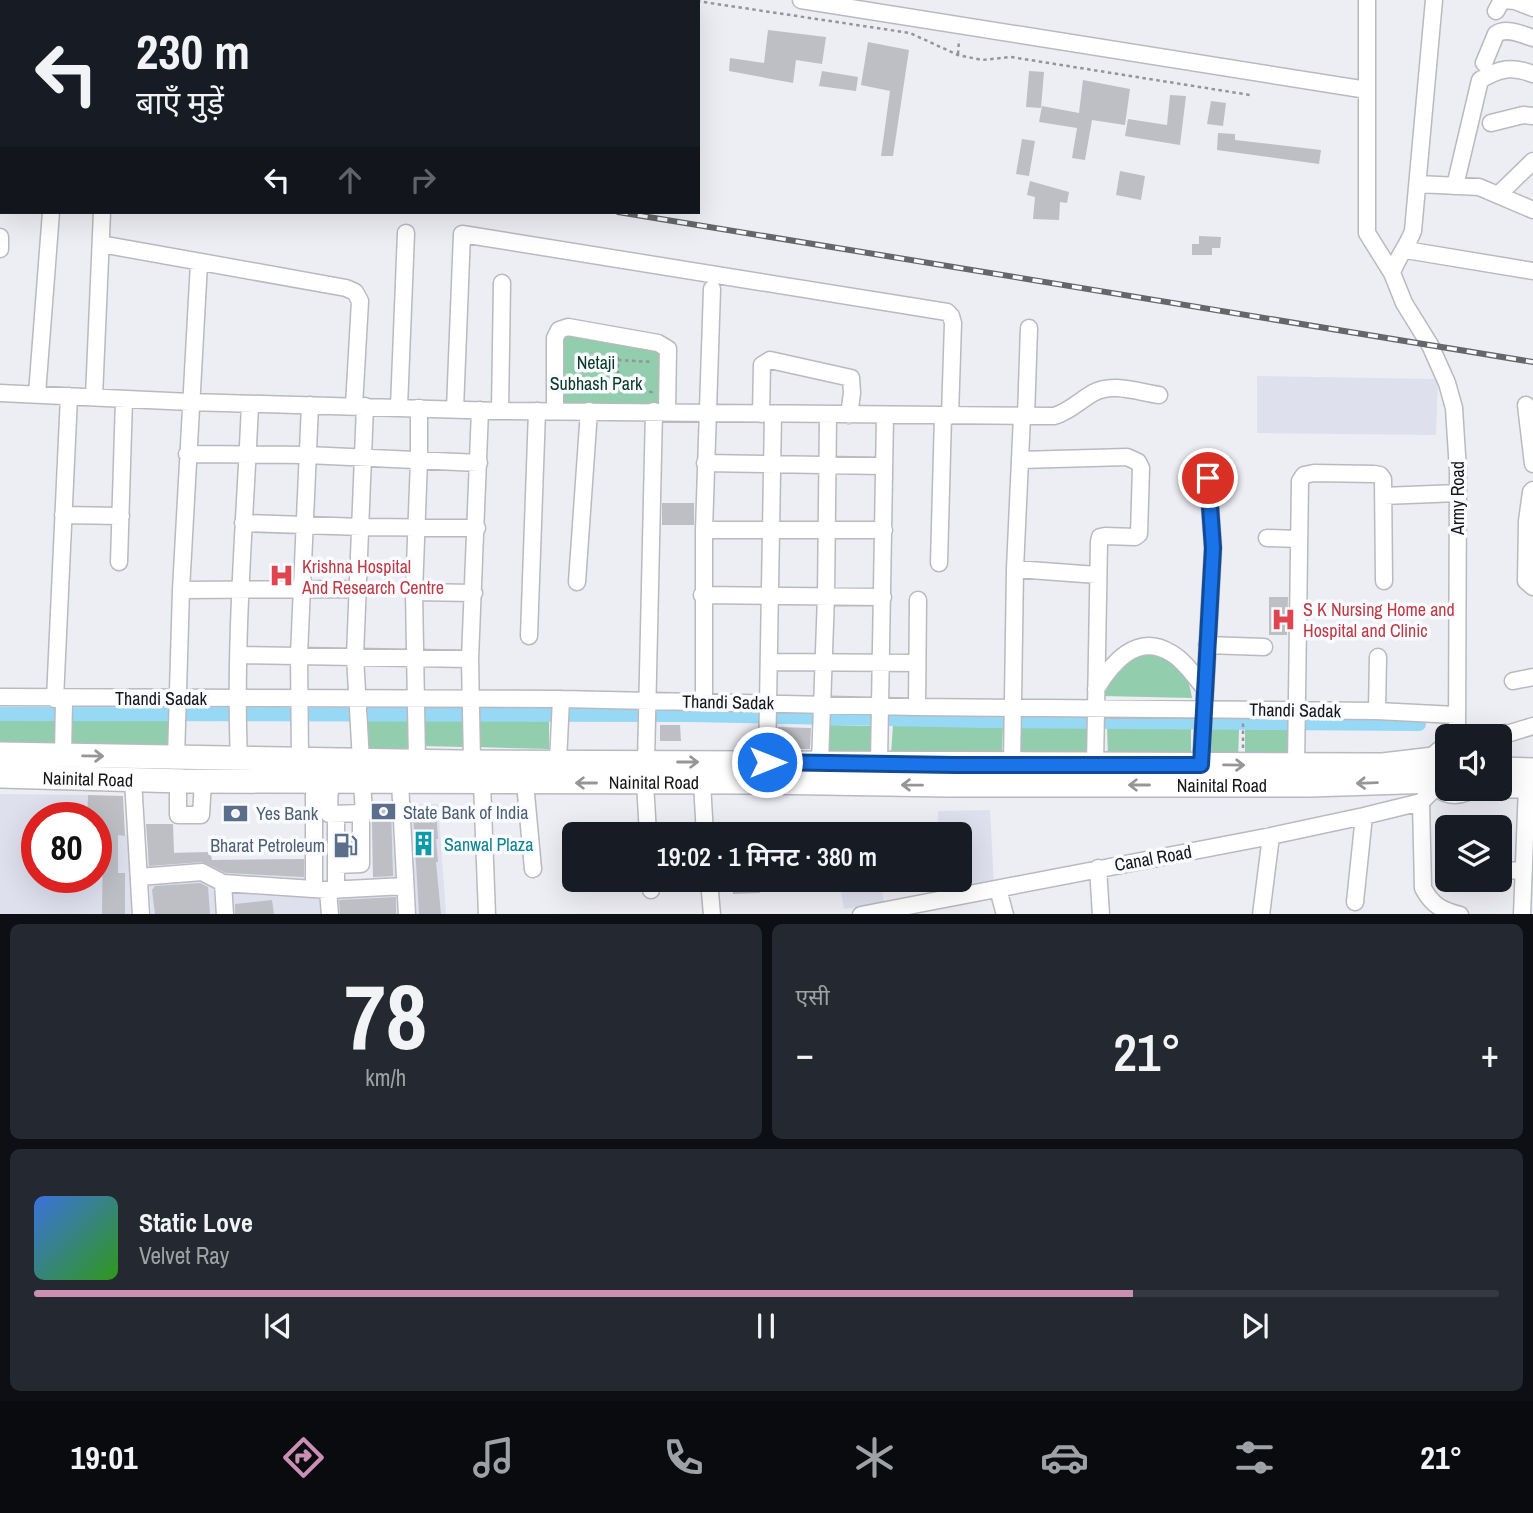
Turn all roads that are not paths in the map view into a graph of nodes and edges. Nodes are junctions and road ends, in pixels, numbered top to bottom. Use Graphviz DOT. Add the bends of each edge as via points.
graph roads {
  1 [pos="802,0"];
  2 [pos="1367,0"];
  3 [pos="1434,0"];
  4 [pos="1533,8"];
  5 [pos="1496,11"];
  6 [pos="1533,38"];
  7 [pos="1483,63"];
  8 [pos="1533,74"];
  9 [pos="1367,90"];
  10 [pos="1533,116"];
  11 [pos="1491,123"];
  12 [pos="1533,161"];
  13 [pos="1418,184"];
  14 [pos="1455,186"];
  15 [pos="1498,195"];
  16 [pos="1533,210"];
  17 [pos="51,214"];
  18 [pos="102,214"];
  19 [pos="405,233"];
  20 [pos="0,237"];
  21 [pos="101,244"];
  22 [pos="0,249"];
  23 [pos="1406,250"];
  24 [pos="199,262"];
  25 [pos="1533,271"];
  26 [pos="1392,273"];
  27 [pos="502,282"];
  28 [pos="712,289"];
  29 [pos="1029,328"];
  30 [pos="0,393"];
  31 [pos="37,394"];
  32 [pos="1159,395"];
  33 [pos="69,396"];
  34 [pos="94,397"];
  35 [pos="124,399"];
  36 [pos="190,402"];
  37 [pos="250,404"];
  38 [pos="310,405"];
  39 [pos="1526,405"];
  40 [pos="360,406"];
  41 [pos="399,407"];
  42 [pos="419,408"];
  43 [pos="455,409"];
  44 [pos="480,410"];
  45 [pos="500,411"];
  46 [pos="537,411"];
  47 [pos="555,411"];
  48 [pos="589,411"];
  49 [pos="660,411"];
  50 [pos="707,412"];
  51 [pos="767,414"];
  52 [pos="828,415"];
  53 [pos="849,415"];
  54 [pos="1024,415"];
  55 [pos="885,416"];
  56 [pos="946,416"];
  57 [pos="187,454"];
  58 [pos="248,455"];
  59 [pos="307,455"];
  60 [pos="362,457"];
  61 [pos="419,460"];
  62 [pos="1020,460"];
  63 [pos="479,463"];
  64 [pos="705,463"];
  65 [pos="772,464"];
  66 [pos="1533,464"];
  67 [pos="828,465"];
  68 [pos="884,466"];
  69 [pos="1208,478"];
  70 [pos="1533,490"];
  71 [pos="1458,494"];
  72 [pos="1383,496"];
  73 [pos="63,515"];
  74 [pos="121,516"];
  75 [pos="243,523"];
  76 [pos="303,525"];
  77 [pos="362,527"];
  78 [pos="477,528"];
  79 [pos="417,529"];
  80 [pos="704,530"];
  81 [pos="770,530"];
  82 [pos="827,530"];
  83 [pos="884,530"];
  84 [pos="1267,538"];
  85 [pos="1299,539"];
  86 [pos="120,562"];
  87 [pos="939,563"];
  88 [pos="1015,569"];
  89 [pos="1097,575"];
  90 [pos="1384,581"];
  91 [pos="577,582"];
  92 [pos="1533,587"];
  93 [pos="240,589"];
  94 [pos="359,589"];
  95 [pos="181,590"];
  96 [pos="302,590"];
  97 [pos="414,592"];
  98 [pos="474,593"];
  99 [pos="702,595"];
  100 [pos="769,596"];
  101 [pos="826,596"];
  102 [pos="883,597"];
  103 [pos="918,600"];
  104 [pos="529,636"];
  105 [pos="1207,645"];
  106 [pos="1264,647"];
  107 [pos="240,655"];
  108 [pos="299,655"];
  109 [pos="355,656"];
  110 [pos="415,657"];
  111 [pos="1378,657"];
  112 [pos="470,659"];
  113 [pos="881,661"];
  114 [pos="769,662"];
  115 [pos="824,662"];
  116 [pos="917,663"];
  117 [pos="1533,677"];
  118 [pos="1513,681"];
  119 [pos="1096,689"];
  120 [pos="1205,689"];
  121 [pos="0,697"];
  122 [pos="704,702"];
  123 [pos="62,706"];
  124 [pos="917,707"];
  125 [pos="238,708"];
  126 [pos="178,709"];
  127 [pos="299,709"];
  128 [pos="358,709"];
  129 [pos="415,709"];
  130 [pos="470,710"];
  131 [pos="560,710"];
  132 [pos="647,710"];
  133 [pos="1377,711"];
  134 [pos="768,712"];
  135 [pos="823,713"];
  136 [pos="880,715"];
  137 [pos="1456,715"];
  138 [pos="1012,716"];
  139 [pos="1095,716"];
  140 [pos="1204,718"];
  141 [pos="1298,720"];
  142 [pos="1456,724"];
  143 [pos="1533,726"];
  144 [pos="1512,732"];
  145 [pos="0,754"];
  146 [pos="63,756"];
  147 [pos="300,759"];
  148 [pos="417,761"];
  149 [pos="558,762"];
  150 [pos="820,762"];
  151 [pos="878,764"];
  152 [pos="1012,765"];
  153 [pos="1095,765"];
  154 [pos="1296,766"];
  155 [pos="1435,768"];
  156 [pos="1435,768"];
  157 [pos="177,770"];
  158 [pos="239,771"];
  159 [pos="362,771"];
  160 [pos="645,772"];
  161 [pos="767,772"];
  162 [pos="477,773"];
  163 [pos="1435,774"];
  164 [pos="1201,775"];
  165 [pos="0,776"];
  166 [pos="1512,777"];
  167 [pos="133,780"];
  168 [pos="1531,780"];
  169 [pos="203,781"];
  170 [pos="400,782"];
  171 [pos="525,783"];
  172 [pos="702,783"];
  173 [pos="319,788"];
  174 [pos="1420,802"];
  175 [pos="361,813"];
  176 [pos="336,814"];
  177 [pos="1364,816"];
  178 [pos="647,822"];
  179 [pos="704,822"];
  180 [pos="1270,836"];
  181 [pos="337,865"];
  182 [pos="1098,868"];
  183 [pos="533,869"];
  184 [pos="1512,870"];
  185 [pos="1524,870"];
  186 [pos="139,877"];
  187 [pos="223,883"];
  188 [pos="405,887"];
  189 [pos="322,889"];
  190 [pos="998,889"];
  191 [pos="710,892"];
  192 [pos="1355,902"];
  193 [pos="141,914"];
  194 [pos="225,914"];
  195 [pos="330,914"];
  196 [pos="407,914"];
  197 [pos="487,914"];
  198 [pos="712,914"];
  199 [pos="865,914"];
  200 [pos="1005,914"];
  201 [pos="1101,914"];
  202 [pos="1261,914"];
  203 [pos="1456,914"];
  204 [pos="1522,914"];
  1 -- 9 [label="street"];
  2 -- 9 [label="street, Army Road"];
  3 -- 13 [label="street"];
  4 -- 5 [label="street" via="1502,0"];
  6 -- 7 [label="street" via="1499,31"];
  8 -- 14 [label="street" via="1507,68 1480,80"];
  9 -- 26 [label="street, Army Road" via="1367,233"];
  10 -- 11 [label="street"];
  12 -- 15 [label="street"];
  13 -- 14 [label="street"];
  13 -- 23 [label="street"];
  14 -- 15 [label="street" via="1479,187"];
  15 -- 16 [label="street"];
  17 -- 31 [label="street"];
  18 -- 21 [label="street"];
  19 -- 41 [label="street"];
  20 -- 22 [label="street"];
  21 -- 24 [label="street"];
  21 -- 34 [label="street"];
  23 -- 25 [label="street"];
  23 -- 26 [label="street"];
  24 -- 36 [label="street"];
  24 -- 40 [label="street" via="355,292 360,301"];
  26 -- 71 [label="street, Army Road" via="1447,383 1454,408"];
  27 -- 45 [label="street"];
  28 -- 50 [label="street"];
  29 -- 54 [label="street"];
  30 -- 31 [label="street"];
  31 -- 33 [label="street"];
  32 -- 54 [label="street" via="1103,388 1063,414"];
  33 -- 34 [label="street"];
  33 -- 73 [label="street"];
  34 -- 35 [label="street"];
  35 -- 36 [label="street"];
  35 -- 74 [label="street"];
  36 -- 37 [label="street"];
  36 -- 57 [label="street"];
  37 -- 38 [label="street"];
  37 -- 58 [label="street"];
  38 -- 40 [label="street"];
  38 -- 59 [label="street"];
  39 -- 66 [label="street"];
  40 -- 41 [label="street"];
  40 -- 60 [label="street"];
  41 -- 42 [label="street"];
  42 -- 43 [label="street"];
  42 -- 61 [label="street"];
  43 -- 44 [label="street"];
  43 -- 56 [label="street" via="462,234 947,312 953,323"];
  44 -- 45 [label="street"];
  44 -- 63 [label="street"];
  45 -- 46 [label="street"];
  46 -- 47 [label="street"];
  46 -- 104 [label="street"];
  47 -- 48 [label="street"];
  47 -- 49 [label="street" via="555,338 559,330 568,327 668,349"];
  48 -- 49 [label="street"];
  48 -- 91 [label="street"];
  49 -- 50 [label="street"];
  49 -- 132 [label="street"];
  50 -- 51 [label="street"];
  50 -- 64 [label="street"];
  51 -- 52 [label="street"];
  51 -- 53 [label="street" via="762,365 770,360 851,378"];
  51 -- 65 [label="street"];
  52 -- 53 [label="street"];
  52 -- 67 [label="street"];
  53 -- 55 [label="street"];
  54 -- 56 [label="street"];
  54 -- 62 [label="street"];
  55 -- 56 [label="street"];
  55 -- 68 [label="street"];
  56 -- 87 [label="street"];
  57 -- 58 [label="street"];
  57 -- 95 [label="street"];
  58 -- 59 [label="street"];
  58 -- 75 [label="street"];
  59 -- 60 [label="street"];
  59 -- 76 [label="street"];
  60 -- 61 [label="street"];
  60 -- 77 [label="street"];
  61 -- 63 [label="street"];
  61 -- 79 [label="street"];
  62 -- 88 [label="street"];
  62 -- 89 [label="street" via="1127,457 1138,462 1139,534 1100,537"];
  63 -- 78 [label="street"];
  64 -- 65 [label="street"];
  64 -- 80 [label="street"];
  65 -- 67 [label="street"];
  65 -- 81 [label="street"];
  67 -- 68 [label="street"];
  67 -- 82 [label="street"];
  68 -- 83 [label="street"];
  69 -- 105 [label="street" via="1213,548"];
  70 -- 92 [label="street" via="1527,521 1526,581"];
  71 -- 72 [label="street"];
  71 -- 137 [label="street, Army Road"];
  72 -- 85 [label="street" via="1380,475 1304,475 1300,481"];
  72 -- 90 [label="street"];
  73 -- 74 [label="street"];
  73 -- 123 [label="street"];
  74 -- 86 [label="street"];
  75 -- 76 [label="street"];
  75 -- 93 [label="street"];
  76 -- 77 [label="street"];
  76 -- 96 [label="street"];
  77 -- 79 [label="street"];
  77 -- 94 [label="street"];
  78 -- 79 [label="street"];
  78 -- 98 [label="street"];
  79 -- 97 [label="street"];
  80 -- 81 [label="street"];
  80 -- 99 [label="street"];
  81 -- 82 [label="street"];
  81 -- 100 [label="street"];
  82 -- 83 [label="street"];
  82 -- 101 [label="street"];
  83 -- 102 [label="street"];
  84 -- 85 [label="street"];
  85 -- 141 [label="street"];
  88 -- 89 [label="street"];
  88 -- 138 [label="street"];
  89 -- 119 [label="street"];
  93 -- 95 [label="street"];
  93 -- 96 [label="street"];
  93 -- 107 [label="street"];
  94 -- 96 [label="street"];
  94 -- 109 [label="street"];
  95 -- 126 [label="street"];
  96 -- 108 [label="street"];
  97 -- 98 [label="street"];
  97 -- 110 [label="street"];
  98 -- 112 [label="street"];
  99 -- 100 [label="street"];
  99 -- 122 [label="street"];
  100 -- 101 [label="street"];
  100 -- 114 [label="street"];
  101 -- 102 [label="street"];
  101 -- 115 [label="street"];
  102 -- 113 [label="street"];
  103 -- 116 [label="street"];
  105 -- 106 [label="street"];
  105 -- 120 [label="street"];
  107 -- 108 [label="street"];
  107 -- 125 [label="street"];
  108 -- 109 [label="street"];
  108 -- 127 [label="street"];
  109 -- 110 [label="street"];
  109 -- 128 [label="street"];
  110 -- 112 [label="street"];
  110 -- 129 [label="street"];
  111 -- 133 [label="street"];
  112 -- 130 [label="street"];
  113 -- 115 [label="street"];
  113 -- 116 [label="street"];
  113 -- 136 [label="street"];
  114 -- 115 [label="street"];
  114 -- 134 [label="street"];
  115 -- 135 [label="street"];
  116 -- 124 [label="street"];
  117 -- 118 [label="street"];
  119 -- 120 [label="street" via="1122,655 1143,647 1171,653"];
  119 -- 139 [label="street"];
  120 -- 140 [label="street"];
  121 -- 123 [label="street, Thandi Sadak"];
  122 -- 132 [label="street, Thandi Sadak"];
  122 -- 134 [label="street, Thandi Sadak"];
  123 -- 126 [label="street, Thandi Sadak"];
  123 -- 146 [label="street"];
  124 -- 136 [label="street, Thandi Sadak"];
  124 -- 138 [label="street, Thandi Sadak"];
  125 -- 126 [label="street, Thandi Sadak"];
  125 -- 127 [label="street, Thandi Sadak"];
  125 -- 158 [label="street"];
  126 -- 157 [label="street"];
  127 -- 128 [label="street, Thandi Sadak"];
  127 -- 147 [label="street"];
  128 -- 129 [label="street, Thandi Sadak"];
  128 -- 159 [label="street"];
  129 -- 130 [label="street, Thandi Sadak"];
  129 -- 148 [label="street"];
  130 -- 131 [label="street, Thandi Sadak"];
  130 -- 162 [label="street"];
  131 -- 132 [label="street, Thandi Sadak"];
  131 -- 149 [label="street"];
  132 -- 160 [label="street"];
  133 -- 137 [label="street, Thandi Sadak"];
  133 -- 141 [label="street, Thandi Sadak"];
  134 -- 135 [label="street, Thandi Sadak"];
  134 -- 161 [label="street"];
  135 -- 136 [label="street, Thandi Sadak"];
  135 -- 150 [label="street"];
  136 -- 151 [label="street"];
  137 -- 142 [label="street, Army Road"];
  138 -- 139 [label="street, Thandi Sadak"];
  138 -- 152 [label="street"];
  139 -- 140 [label="street, Thandi Sadak"];
  139 -- 153 [label="street"];
  140 -- 141 [label="street, Thandi Sadak"];
  140 -- 164 [label="street"];
  141 -- 154 [label="street"];
  143 -- 144 [label="street"];
  145 -- 146 [label="highway, Nainital Road"];
  146 -- 157 [label="highway, Nainital Road, one-way"];
  147 -- 158 [label="highway, Nainital Road"];
  147 -- 159 [label="highway, Nainital Road"];
  148 -- 159 [label="highway, Nainital Road"];
  148 -- 162 [label="highway, Nainital Road"];
  149 -- 160 [label="highway, Nainital Road"];
  149 -- 162 [label="highway, Nainital Road"];
  150 -- 151 [label="highway, Nainital Road"];
  150 -- 161 [label="highway, Nainital Road"];
  151 -- 152 [label="highway, Nainital Road"];
  152 -- 153 [label="highway, Nainital Road"];
  153 -- 164 [label="highway, Nainital Road"];
  154 -- 156 [label="highway, Nainital Road"];
  164 -- 154 [label="highway, Nainital Road, one-way"];
  155 -- 164 [label="highway, Nainital Road, one-way" via="1310,785"];
  157 -- 158 [label="highway, Nainital Road"];
  157 -- 167 [label="highway, Nainital Road"];
  157 -- 169 [label="highway, Nainital Road"];
  157 -- 169 [label="street" via="178,815 201,816"];
  158 -- 169 [label="highway, Nainital Road"];
  158 -- 173 [label="highway, Nainital Road"];
  159 -- 170 [label="highway, Nainital Road"];
  159 -- 173 [label="highway, Nainital Road"];
  159 -- 175 [label="street" via="365,813"];
  160 -- 161 [label="highway, Nainital Road, one-way"];
  160 -- 171 [label="highway, Nainital Road, one-way"];
  160 -- 172 [label="highway, Nainital Road"];
  160 -- 178 [label="street"];
  164 -- 161 [label="highway, Nainital Road, one-way"];
  161 -- 172 [label="highway, Nainital Road"];
  162 -- 170 [label="highway, Nainital Road"];
  162 -- 171 [label="highway, Nainital Road"];
  162 -- 197 [label="street"];
  163 -- 174 [label="street, Canal Road"];
  165 -- 167 [label="highway, Nainital Road"];
  166 -- 168 [label="highway"];
  167 -- 186 [label="street"];
  168 -- 185 [label="street"];
  170 -- 188 [label="street"];
  171 -- 183 [label="street"];
  172 -- 179 [label="street"];
  173 -- 176 [label="street" via="329,814"];
  173 -- 189 [label="street" via="310,808"];
  174 -- 177 [label="street, Canal Road"];
  174 -- 203 [label="street" via="1423,888 1429,901"];
  175 -- 176 [label="street"];
  175 -- 181 [label="street" via="361,864"];
  176 -- 181 [label="street"];
  177 -- 180 [label="street, Canal Road"];
  177 -- 192 [label="street"];
  180 -- 182 [label="street, Canal Road"];
  180 -- 202 [label="street"];
  181 -- 189 [label="street"];
  182 -- 190 [label="street, Canal Road"];
  182 -- 201 [label="street"];
  184 -- 185 [label="street"];
  185 -- 204 [label="street"];
  186 -- 187 [label="street" via="202,872"];
  186 -- 193 [label="street"];
  187 -- 189 [label="street"];
  187 -- 194 [label="street"];
  188 -- 189 [label="street"];
  188 -- 196 [label="street"];
  189 -- 195 [label="street"];
  190 -- 199 [label="street, Canal Road"];
  190 -- 200 [label="street"];
  191 -- 198 [label="street"];
}
